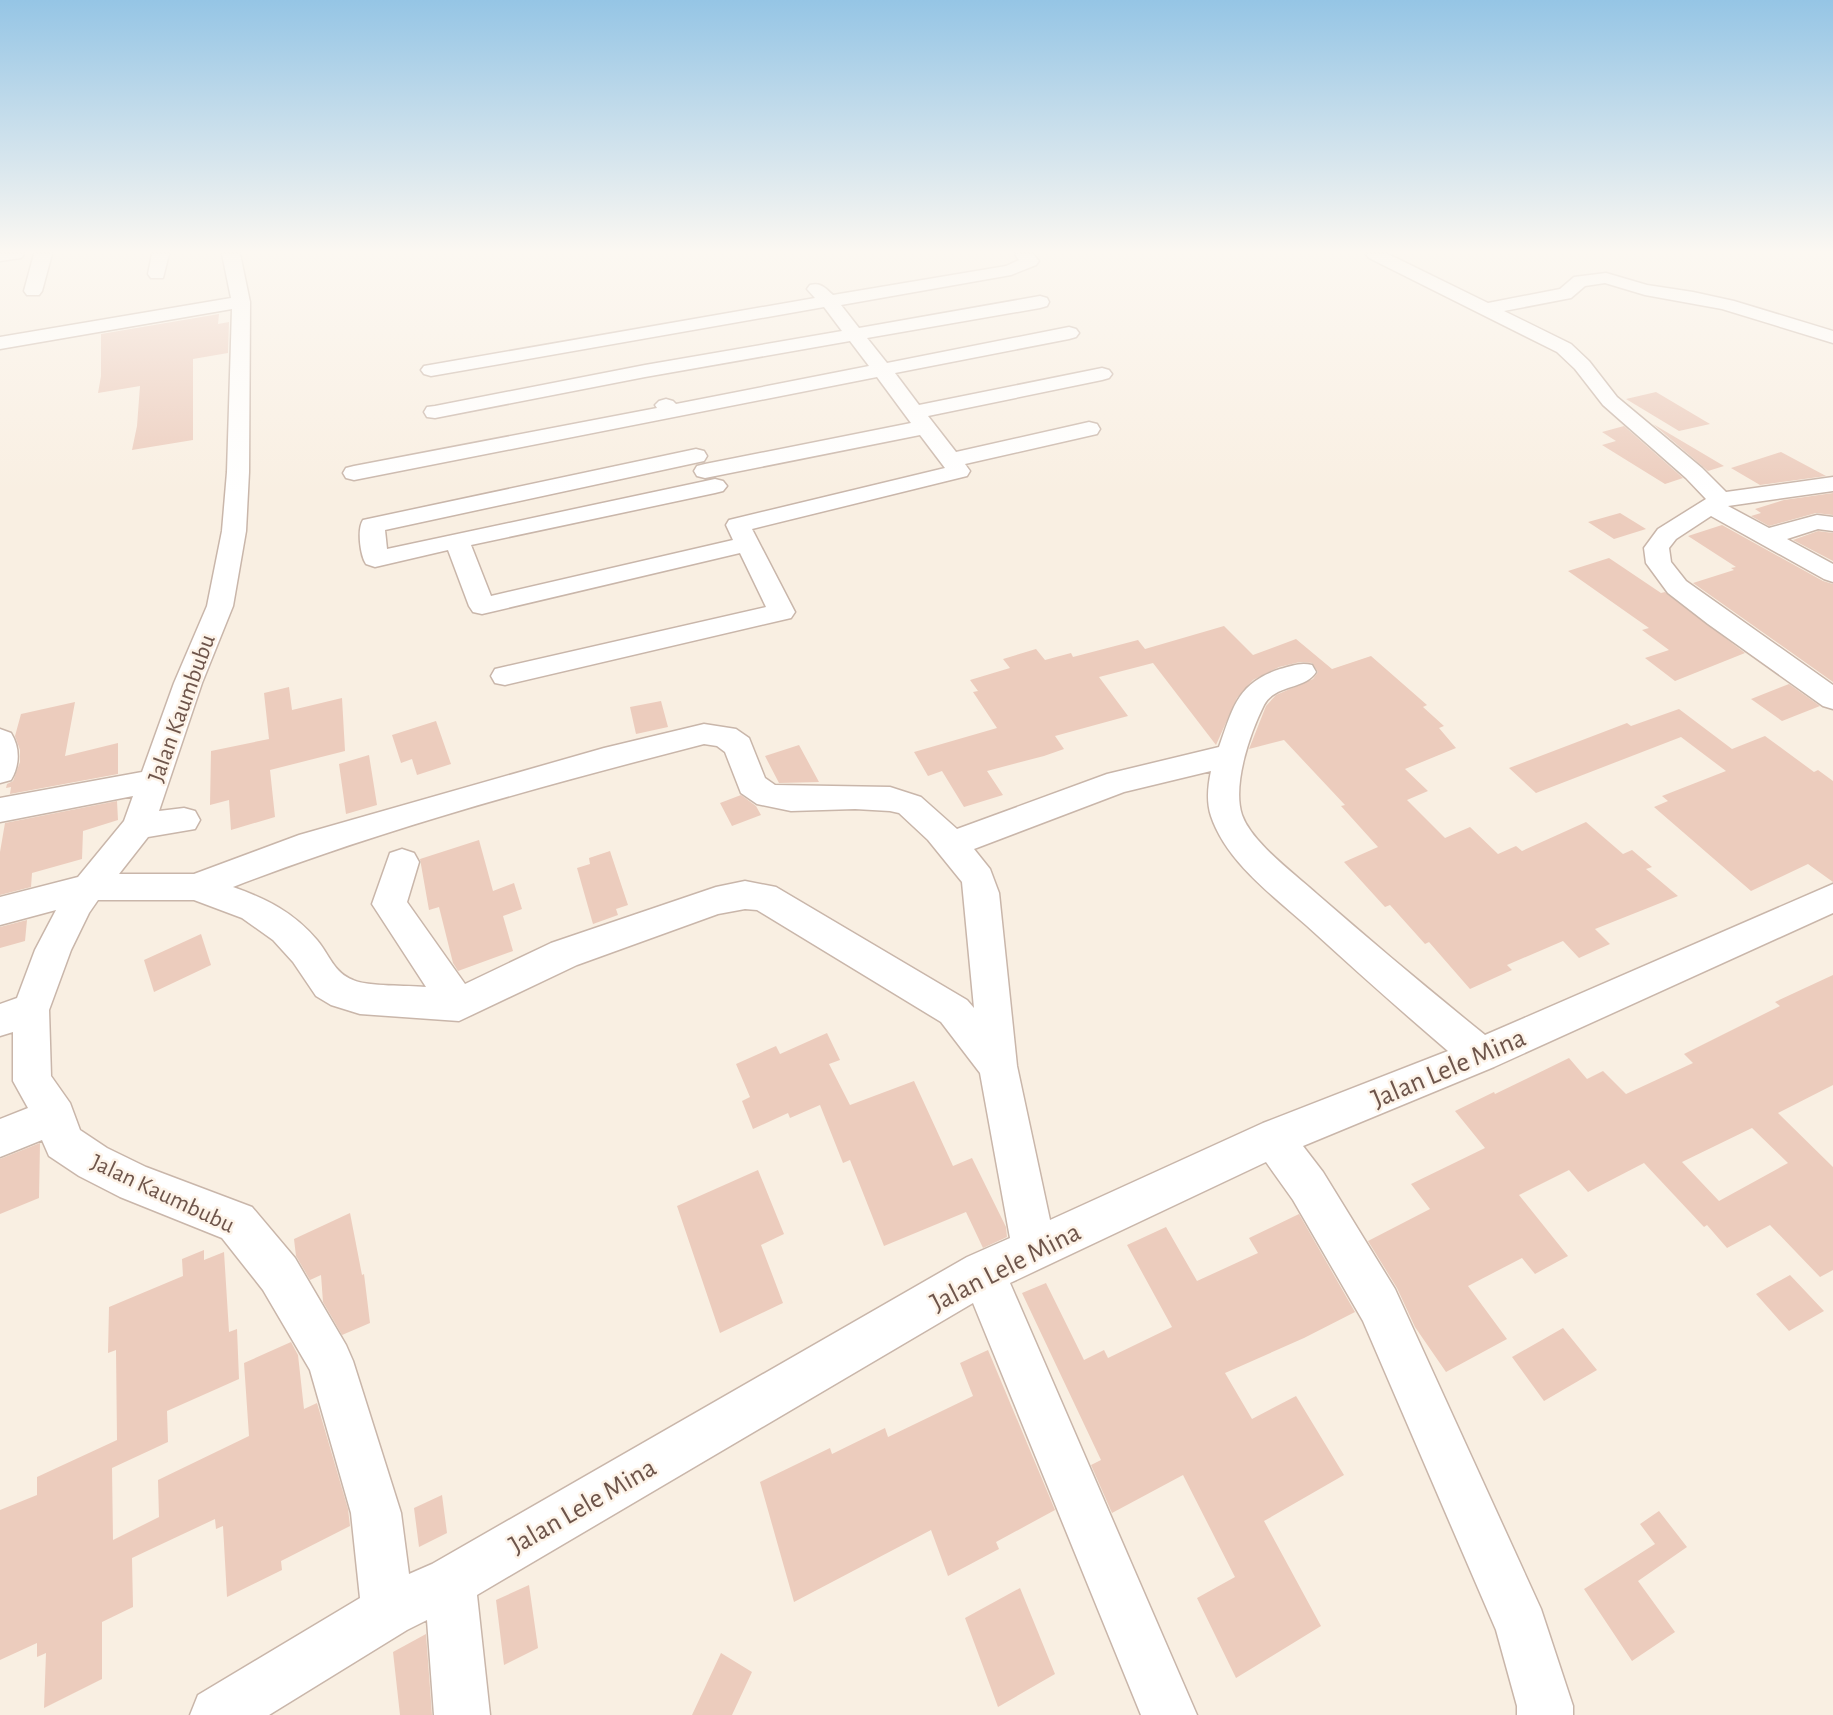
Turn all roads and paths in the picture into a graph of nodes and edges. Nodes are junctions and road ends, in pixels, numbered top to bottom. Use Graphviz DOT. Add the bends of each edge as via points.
graph roads {
  1 [pos="53,334"];
  2 [pos="240,334"];
  3 [pos="647,334"];
  4 [pos="860,334"];
  5 [pos="1064,334"];
  6 [pos="1536,334"];
  7 [pos="855,335"];
  8 [pos="625,338"];
  9 [pos="0,343"];
  10 [pos="431,370"];
  11 [pos="645,371"];
  12 [pos="883,371"];
  13 [pos="1102,374"];
  14 [pos="435,412"];
  15 [pos="920,420"];
  16 [pos="1089,429"];
  17 [pos="692,449"];
  18 [pos="951,460"];
  19 [pos="354,473"];
  20 [pos="1833,484"];
  21 [pos="1716,504"];
  22 [pos="1833,525"];
  23 [pos="743,534"];
  24 [pos="1766,537"];
  25 [pos="457,542"];
  26 [pos="1833,574"];
  27 [pos="1302,672"];
  28 [pos="505,676"];
  29 [pos="1833,699"];
  30 [pos="0,740"];
  31 [pos="1231,755"];
  32 [pos="0,772"];
  33 [pos="154,781"];
  34 [pos="0,810"];
  35 [pos="184,820"];
  36 [pos="138,826"];
  37 [pos="951,844"];
  38 [pos="402,862"];
  39 [pos="90,887"];
  40 [pos="195,887"];
  41 [pos="1833,898"];
  42 [pos="0,911"];
  43 [pos="459,1005"];
  44 [pos="15,1015"];
  45 [pos="1481,1055"];
  46 [pos="998,1066"];
  47 [pos="56,1116"];
  48 [pos="0,1138"];
  49 [pos="1273,1139"];
  50 [pos="1034,1249"];
  51 [pos="983,1273"];
  52 [pos="450,1582"];
  53 [pos="388,1611"];
  54 [pos="218,1715"];
  55 [pos="462,1715"];
  56 [pos="1169,1715"];
  57 [pos="1545,1715"];
  1 -- 9 [label="street"];
  2 -- 33 [label="street, Jalan Kaumbubu" via="234,531 220,606"];
  3 -- 8 [label="street"];
  4 -- 7 [label="street"];
  5 -- 12 [label="street"];
  6 -- 21 [label="street" via="1564,348 1610,401 1694,473"];
  7 -- 11 [label="street"];
  7 -- 12 [label="street"];
  8 -- 10 [label="street"];
  8 -- 11 [label="street"];
  11 -- 14 [label="street"];
  11 -- 17 [label="street"];
  12 -- 15 [label="street"];
  12 -- 17 [label="street"];
  13 -- 15 [label="street"];
  15 -- 17 [label="street"];
  15 -- 18 [label="street"];
  16 -- 18 [label="street"];
  17 -- 19 [label="street"];
  17 -- 23 [label="street"];
  17 -- 25 [label="street"];
  17 -- 25 [label="street" via="372,525 375,559"];
  18 -- 23 [label="street" via="959,471"];
  20 -- 21 [label="street"];
  21 -- 24 [label="street"];
  21 -- 29 [label="street" via="1667,534 1656,548 1659,563 1677,587 1695,602"];
  22 -- 24 [label="street" via="1818,522"];
  23 -- 25 [label="street" via="482,606"];
  23 -- 28 [label="street" via="782,612"];
  24 -- 26 [label="street"];
  27 -- 31 [label="street" via="1269,683 1256,694"];
  30 -- 32 [label="street"];
  31 -- 37 [label="street" via="1118,782"];
  31 -- 45 [label="street" via="1224,807 1242,841 1267,869 1381,973"];
  33 -- 34 [label="street"];
  33 -- 36 [label="street, Jalan Kaumbubu"];
  35 -- 36 [label="street"];
  36 -- 39 [label="street, Jalan Kaumbubu"];
  37 -- 40 [label="street" via="910,805 890,799 768,796 752,785 738,746 725,736 705,734 615,756 299,848"];
  37 -- 46 [label="street" via="978,878 982,893"];
  38 -- 43 [label="street" via="389,904"];
  39 -- 40 [label="street"];
  39 -- 42 [label="street"];
  39 -- 44 [label="street, Jalan Kaumbubu" via="76,904"];
  40 -- 43 [label="street" via="254,908 285,930 329,985 344,994"];
  41 -- 45 [label="street, Jalan Lele Mina"];
  43 -- 46 [label="street" via="564,954 716,901 745,895 764,897 954,1011"];
  44 -- 47 [label="street, Jalan Kaumbubu" via="32,1081"];
  45 -- 49 [label="street, Jalan Lele Mina"];
  46 -- 50 [label="street"];
  47 -- 48 [label="street"];
  47 -- 53 [label="street, Jalan Kaumbubu" via="63,1142 93,1162 135,1183 237,1222 279,1274 330,1361 376,1513"];
  49 -- 50 [label="street, Jalan Lele Mina"];
  49 -- 57 [label="street" via="1308,1186 1379,1305 1522,1628"];
  50 -- 51 [label="street, Jalan Lele Mina"];
  51 -- 52 [label="street, Jalan Lele Mina"];
  51 -- 56 [label="street"];
  52 -- 53 [label="street, Jalan Lele Mina"];
  52 -- 55 [label="street"];
  53 -- 54 [label="street, Jalan Lele Mina"];
}
